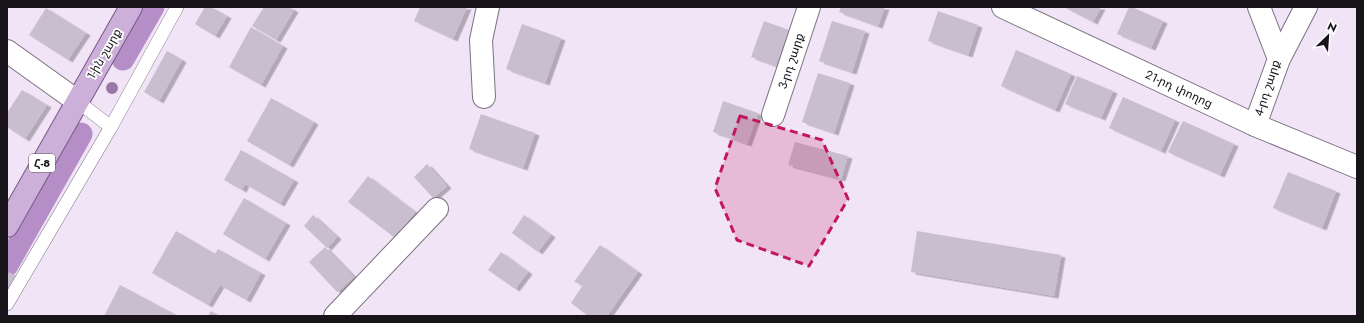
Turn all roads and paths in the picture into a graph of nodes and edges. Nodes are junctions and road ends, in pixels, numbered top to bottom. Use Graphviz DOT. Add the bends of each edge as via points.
graph roads {
  1 [pos="131,7"];
  2 [pos="177,7"];
  3 [pos="488,7"];
  4 [pos="809,7"];
  5 [pos="1003,7"];
  6 [pos="1259,7"];
  7 [pos="1306,7"];
  8 [pos="7,51"];
  9 [pos="1279,59"];
  10 [pos="484,97"];
  11 [pos="77,101"];
  12 [pos="773,115"];
  13 [pos="1255,125"];
  14 [pos="111,127"];
  15 [pos="1357,167"];
  16 [pos="437,209"];
  17 [pos="7,226"];
  18 [pos="7,304"];
  19 [pos="335,316"];
  1 -- 11 [label="main road, 1-ին շարք / Հ-8"];
  2 -- 14 [label="lane"];
  3 -- 10 [label="street" via="481,40"];
  4 -- 12 [label="street, 3-րդ շարք"];
  5 -- 13 [label="street, 21-րդ փողոց"];
  6 -- 9 [label="street, 4-րդ շարք"];
  7 -- 9 [label="street"];
  8 -- 11 [label="street"];
  9 -- 13 [label="street, 4-րդ շարք"];
  11 -- 14 [label="lane"];
  11 -- 17 [label="main road, Հ-8"];
  13 -- 15 [label="street, 21-րդ փողոց"];
  14 -- 18 [label="lane"];
  16 -- 19 [label="street"];
}
